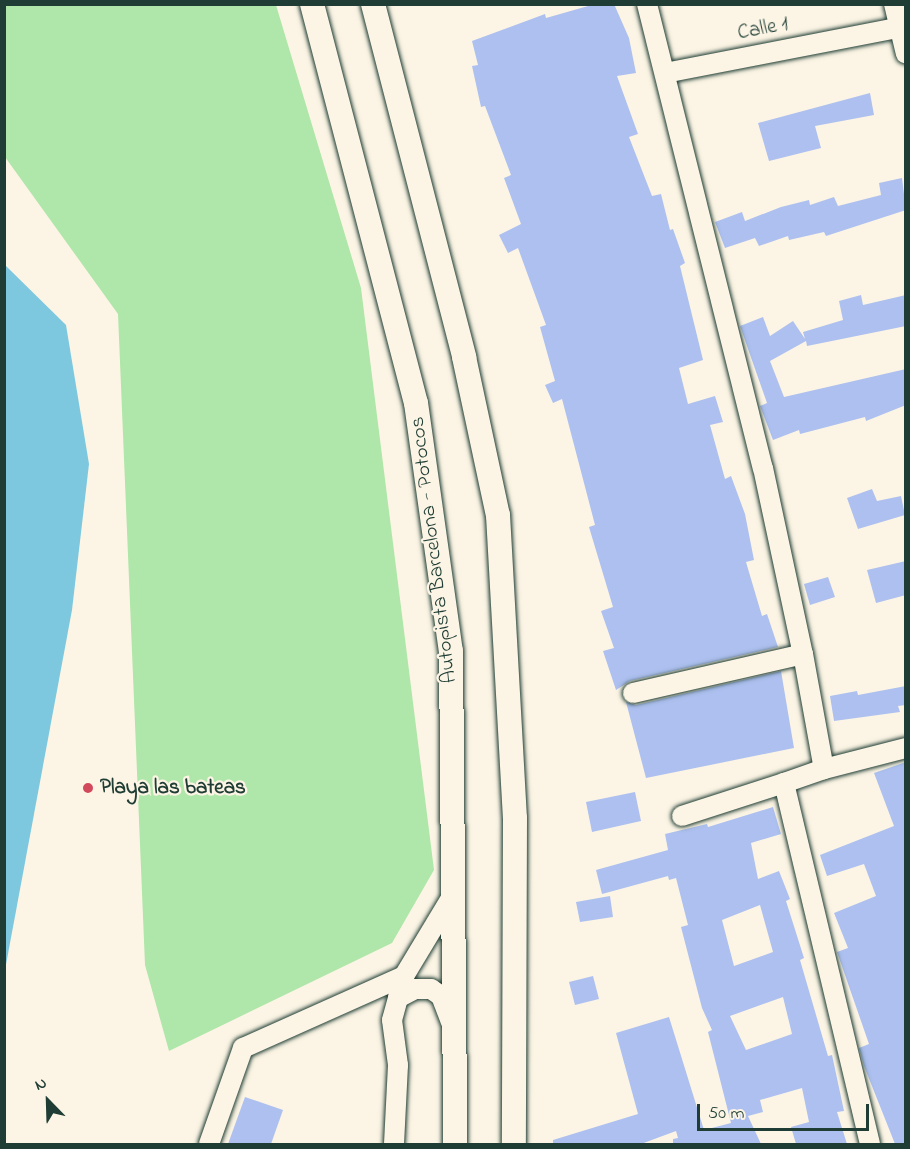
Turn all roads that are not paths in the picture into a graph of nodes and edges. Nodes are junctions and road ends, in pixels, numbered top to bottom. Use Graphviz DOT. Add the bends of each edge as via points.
graph roads {
  1 [pos="312,4"];
  2 [pos="374,4"];
  3 [pos="647,4"];
  4 [pos="894,4"];
  5 [pos="902,27"];
  6 [pos="906,54"];
  7 [pos="665,72"];
  8 [pos="803,654"];
  9 [pos="633,693"];
  10 [pos="906,748"];
  11 [pos="824,769"];
  12 [pos="784,783"];
  13 [pos="681,816"];
  14 [pos="455,891"];
  15 [pos="404,976"];
  16 [pos="398,998"];
  17 [pos="455,1037"];
  18 [pos="209,1144"];
  19 [pos="394,1144"];
  20 [pos="455,1144"];
  21 [pos="514,1144"];
  22 [pos="870,1144"];
  1 -- 14 [label="street, Autopista Barcelona - Potocos" via="416,403 451,651"];
  2 -- 21 [label="street" via="464,357 498,515 514,818"];
  3 -- 7 [label="street"];
  4 -- 5 [label="street"];
  5 -- 6 [label="street"];
  5 -- 7 [label="street, Calle 1"];
  7 -- 8 [label="street" via="763,468"];
  8 -- 9 [label="street"];
  8 -- 11 [label="street"];
  10 -- 11 [label="street"];
  11 -- 12 [label="street"];
  12 -- 13 [label="street"];
  12 -- 22 [label="street"];
  14 -- 15 [label="street"];
  14 -- 17 [label="street, Autopista Barcelona - Potocos"];
  15 -- 16 [label="street"];
  15 -- 18 [label="street" via="243,1048"];
  16 -- 17 [label="street" via="415,989 431,989 441,996"];
  16 -- 19 [label="street" via="392,1020 398,1065"];
  17 -- 20 [label="street, Autopista Barcelona - Potocos"];
}
